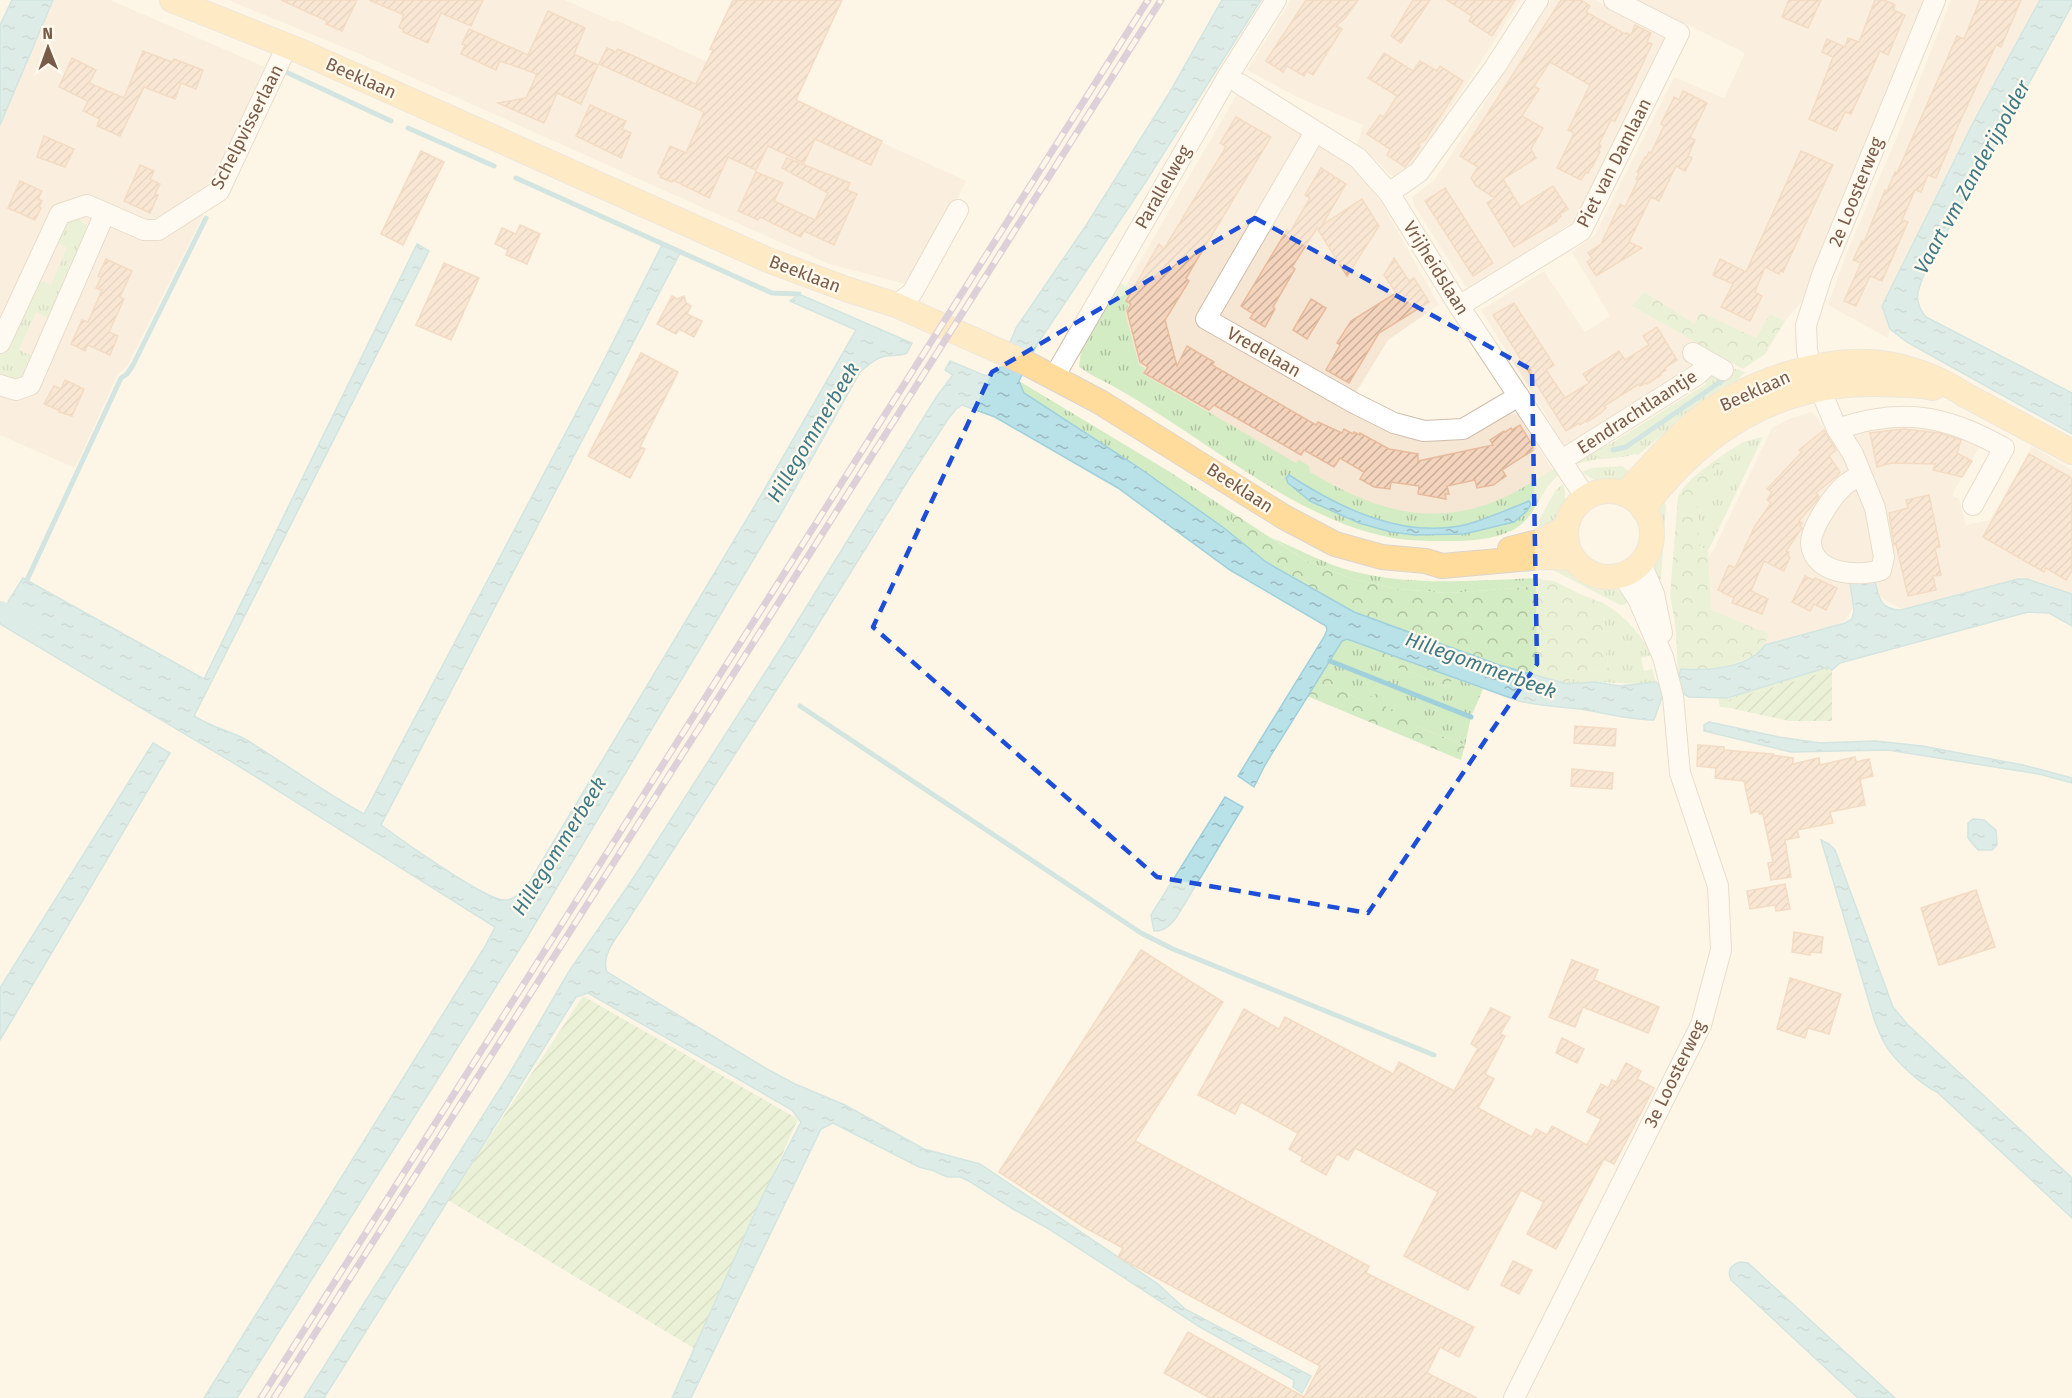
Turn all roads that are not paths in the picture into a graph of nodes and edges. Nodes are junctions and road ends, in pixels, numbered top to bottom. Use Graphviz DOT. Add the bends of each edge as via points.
graph roads {
  1 [pos="172,0"];
  2 [pos="1276,0"];
  3 [pos="1538,0"];
  4 [pos="1614,0"];
  5 [pos="1935,0"];
  6 [pos="287,46"];
  7 [pos="1240,84"];
  8 [pos="1315,132"];
  9 [pos="1389,193"];
  10 [pos="958,210"];
  11 [pos="105,213"];
  12 [pos="896,305"];
  13 [pos="1459,306"];
  14 [pos="0,343"];
  15 [pos="1693,353"];
  16 [pos="1054,377"];
  17 [pos="1815,378"];
  18 [pos="0,385"];
  19 [pos="1519,396"];
  20 [pos="2018,423"];
  21 [pos="1837,429"];
  22 [pos="2004,448"];
  23 [pos="2072,452"];
  24 [pos="1562,460"];
  25 [pos="1862,475"];
  26 [pos="1624,494"];
  27 [pos="1586,498"];
  28 [pos="1973,505"];
  29 [pos="1644,508"];
  30 [pos="1566,528"];
  31 [pos="1572,558"];
  32 [pos="1426,561"];
  33 [pos="1631,569"];
  34 [pos="1514,1398"];
  1 -- 6 [label="main road, Beeklaan"];
  2 -- 16 [label="street, Parallelweg"];
  3 -- 9 [label="street" via="1419,172"];
  4 -- 13 [label="street, Piet van Damlaan" via="1679,33 1581,231"];
  5 -- 17 [label="street, 2e Loosterweg" via="1822,275 1806,325"];
  6 -- 11 [label="street, Schelpvisserlaan" via="219,191 158,230 144,230"];
  6 -- 12 [label="main road, Beeklaan" via="768,260"];
  7 -- 8 [label="street, Vrijheidslaan"];
  8 -- 9 [label="street, Vrijheidslaan" via="1358,158"];
  8 -- 19 [label="street, Vredelaan" via="1206,319 1354,403 1394,423 1424,431 1463,429"];
  9 -- 13 [label="street, Vrijheidslaan"];
  10 -- 12 [label="street" via="912,293"];
  11 -- 14 [label="street, Schelpvisserlaan" via="87,205 60,214"];
  11 -- 18 [label="street" via="30,385 16,390"];
  12 -- 16 [label="main road, Beeklaan"];
  13 -- 19 [label="street, Vrijheidslaan"];
  15 -- 24 [label="street, Eendrachtlaantje" via="1717,367 1697,375"];
  16 -- 32 [label="main road, Beeklaan" via="1335,544 1382,556"];
  17 -- 20 [label="main road" via="1850,363 1893,365 1949,384"];
  17 -- 21 [label="street, 2e Loosterweg"];
  17 -- 26 [label="main road, Beeklaan" via="1770,380 1731,398 1672,442"];
  17 -- 29 [label="main road, Beeklaan" via="1791,396 1722,429 1681,464"];
  19 -- 24 [label="street, Vrijheidslaan"];
  20 -- 22 [label="street"];
  20 -- 23 [label="main road"];
  21 -- 22 [label="street" via="1862,420 1898,415 1929,418"];
  21 -- 25 [label="street, 2e Loosterweg"];
  22 -- 28 [label="street"];
  24 -- 27 [label="street, Vrijheidslaan"];
  25 -- 25 [label="street, 2e Loosterweg" via="1875,508 1884,557 1881,570 1838,572 1824,565 1811,544 1834,496"];
  26 -- 27 [label="main road" via="1603,492"];
  26 -- 29 [label="main road"];
  27 -- 30 [label="main road" via="1574,508"];
  29 -- 33 [label="main road" via="1651,523 1652,539 1649,549"];
  30 -- 31 [label="main road"];
  30 -- 32 [label="main road, Beeklaan" via="1538,542 1499,552"];
  31 -- 32 [label="main road, Beeklaan" via="1442,566"];
  31 -- 33 [label="main road" via="1594,575 1608,578"];
  33 -- 34 [label="street, 3e Loosterweg" via="1670,687 1680,773 1718,886 1721,950 1701,1025"];
}
